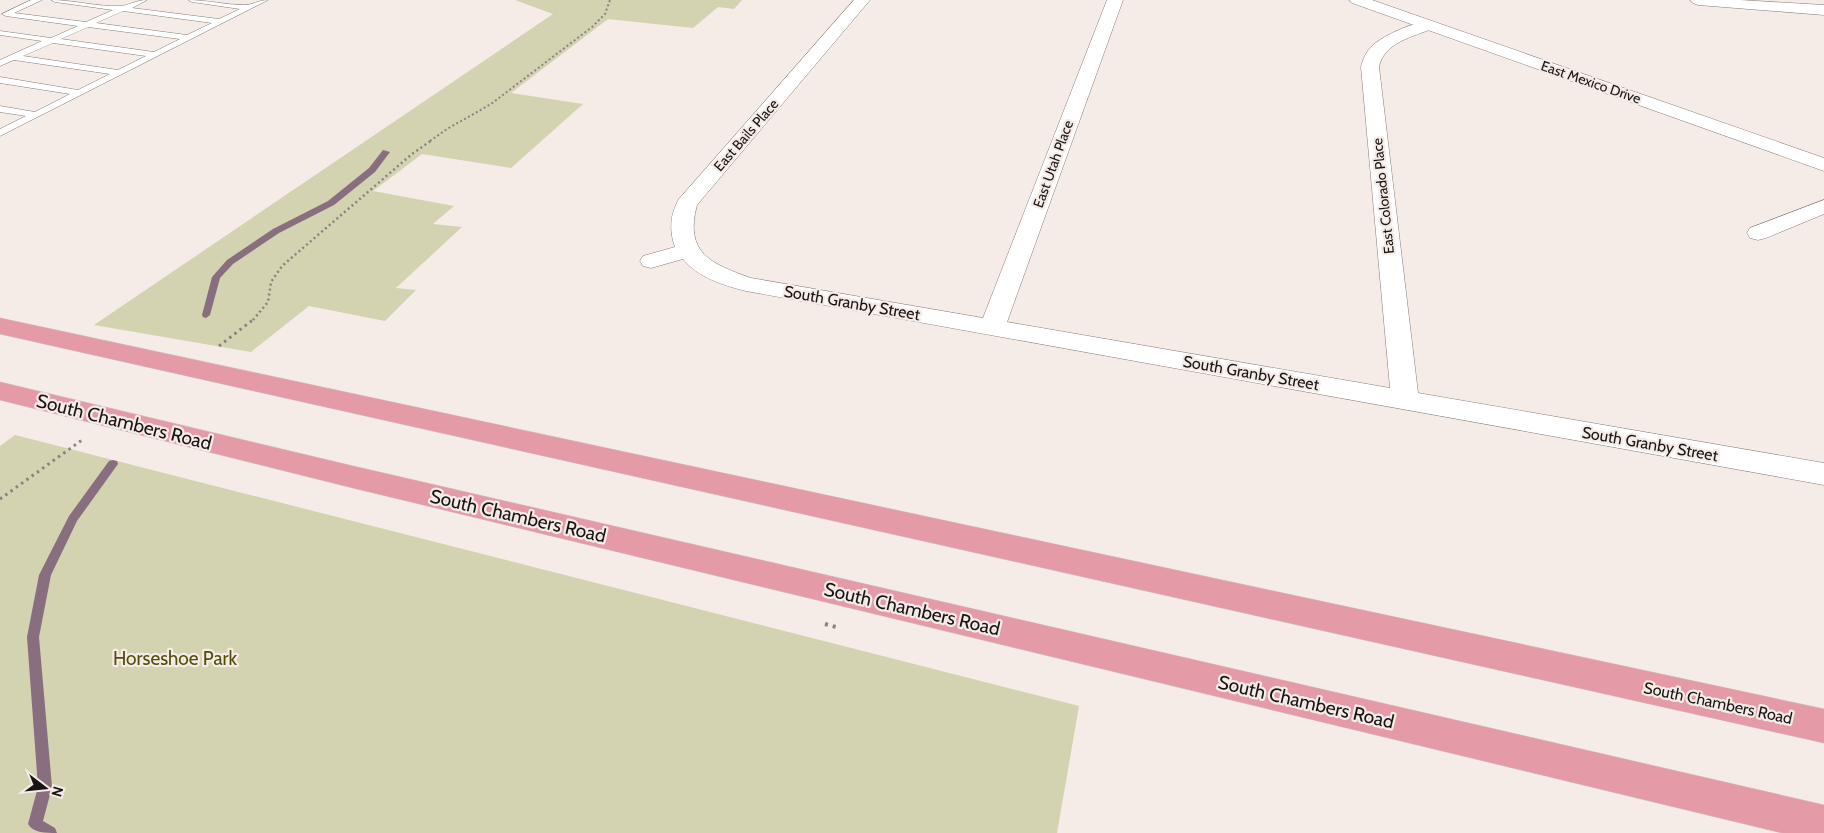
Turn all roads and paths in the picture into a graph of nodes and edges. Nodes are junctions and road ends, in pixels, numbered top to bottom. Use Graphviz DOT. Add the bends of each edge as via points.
graph roads {
  1 [pos="38,0"];
  2 [pos="55,0"];
  3 [pos="143,0"];
  4 [pos="192,0"];
  5 [pos="264,0"];
  6 [pos="610,0"];
  7 [pos="862,0"];
  8 [pos="1115,0"];
  9 [pos="1357,0"];
  10 [pos="1698,0"];
  11 [pos="249,8"];
  12 [pos="122,9"];
  13 [pos="1824,10"];
  14 [pos="3,15"];
  15 [pos="220,22"];
  16 [pos="87,25"];
  17 [pos="1428,25"];
  18 [pos="0,33"];
  19 [pos="189,38"];
  20 [pos="51,41"];
  21 [pos="0,54"];
  22 [pos="156,54"];
  23 [pos="14,57"];
  24 [pos="0,63"];
  25 [pos="120,73"];
  26 [pos="0,80"];
  27 [pos="78,94"];
  28 [pos="0,109"];
  29 [pos="36,115"];
  30 [pos="0,133"];
  31 [pos="1824,165"];
  32 [pos="1824,206"];
  33 [pos="1758,233"];
  34 [pos="687,250"];
  35 [pos="651,261"];
  36 [pos="0,326"];
  37 [pos="992,328"];
  38 [pos="219,347"];
  39 [pos="0,391"];
  40 [pos="1405,400"];
  41 [pos="82,440"];
  42 [pos="1824,474"];
  43 [pos="0,499"];
  44 [pos="1824,726"];
  45 [pos="1824,824"];
  1 -- 14 [label="lane"];
  2 -- 12 [label="lane"];
  3 -- 12 [label="lane"];
  4 -- 11 [label="lane"];
  5 -- 11 [label="lane"];
  6 -- 38 [label="path" via="605,14 592,27 491,104 451,126 418,150 293,256 272,280 266,305"];
  7 -- 34 [label="street, East Bails Place" via="687,204 680,232"];
  8 -- 37 [label="street, East Utah Place"];
  9 -- 17 [label="street, East Mexico Drive"];
  10 -- 13 [label="street"];
  11 -- 15 [label="lane"];
  12 -- 15 [label="lane"];
  12 -- 16 [label="lane"];
  14 -- 16 [label="lane"];
  15 -- 19 [label="lane"];
  16 -- 19 [label="lane"];
  16 -- 20 [label="lane"];
  17 -- 31 [label="street, East Mexico Drive"];
  17 -- 40 [label="street, East Colorado Place" via="1386,43 1376,51 1370,67"];
  18 -- 20 [label="lane"];
  19 -- 22 [label="lane"];
  20 -- 22 [label="lane"];
  20 -- 23 [label="lane"];
  21 -- 23 [label="lane"];
  22 -- 25 [label="lane"];
  23 -- 24 [label="lane"];
  23 -- 25 [label="lane"];
  25 -- 27 [label="lane"];
  26 -- 27 [label="lane"];
  27 -- 29 [label="lane"];
  28 -- 29 [label="lane"];
  29 -- 30 [label="lane"];
  32 -- 33 [label="street"];
  34 -- 35 [label="street"];
  34 -- 37 [label="street, South Granby Street" via="704,266 746,284"];
  36 -- 44 [label="main road, South Chambers Road"];
  37 -- 40 [label="street, South Granby Street"];
  39 -- 45 [label="main road, South Chambers Road"];
  40 -- 42 [label="street, South Granby Street"];
  41 -- 43 [label="path"];
}
